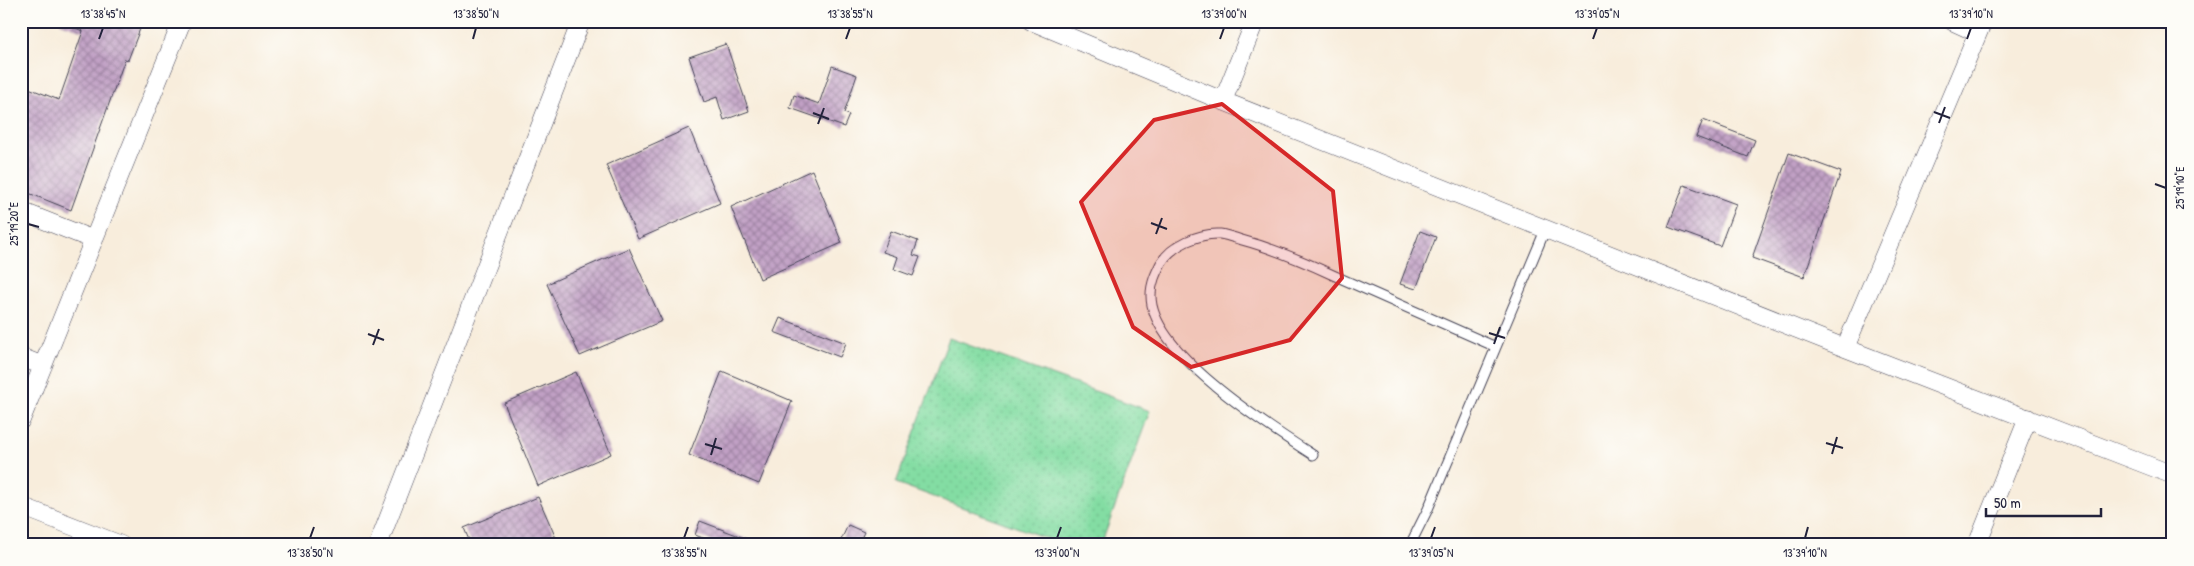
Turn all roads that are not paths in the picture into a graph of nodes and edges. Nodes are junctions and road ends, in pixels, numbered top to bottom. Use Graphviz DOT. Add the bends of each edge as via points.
graph roads {
  1 [pos="182,21"];
  2 [pos="582,21"];
  3 [pos="1031,21"];
  4 [pos="1255,21"];
  5 [pos="1952,21"];
  6 [pos="1980,27"];
  7 [pos="1223,101"];
  8 [pos="21,211"];
  9 [pos="1546,228"];
  10 [pos="94,240"];
  11 [pos="1496,347"];
  12 [pos="1844,348"];
  13 [pos="21,357"];
  14 [pos="43,366"];
  15 [pos="2028,418"];
  16 [pos="21,420"];
  17 [pos="1313,456"];
  18 [pos="2173,475"];
  19 [pos="21,506"];
  20 [pos="121,545"];
  21 [pos="378,545"];
  22 [pos="1410,545"];
  23 [pos="1977,545"];
  1 -- 10 [label="street"];
  2 -- 21 [label="street"];
  3 -- 7 [label="street"];
  4 -- 7 [label="street"];
  5 -- 6 [label="street"];
  6 -- 12 [label="street"];
  7 -- 9 [label="street"];
  8 -- 10 [label="street"];
  9 -- 11 [label="lane"];
  9 -- 12 [label="street"];
  10 -- 14 [label="street"];
  11 -- 17 [label="lane" via="1276,249 1221,234 1186,241 1165,257 1154,276 1150,295 1154,313 1166,336 1211,383"];
  11 -- 22 [label="lane"];
  12 -- 15 [label="street"];
  13 -- 14 [label="street"];
  14 -- 16 [label="street"];
  15 -- 18 [label="street"];
  15 -- 23 [label="street"];
  19 -- 20 [label="street"];
}
